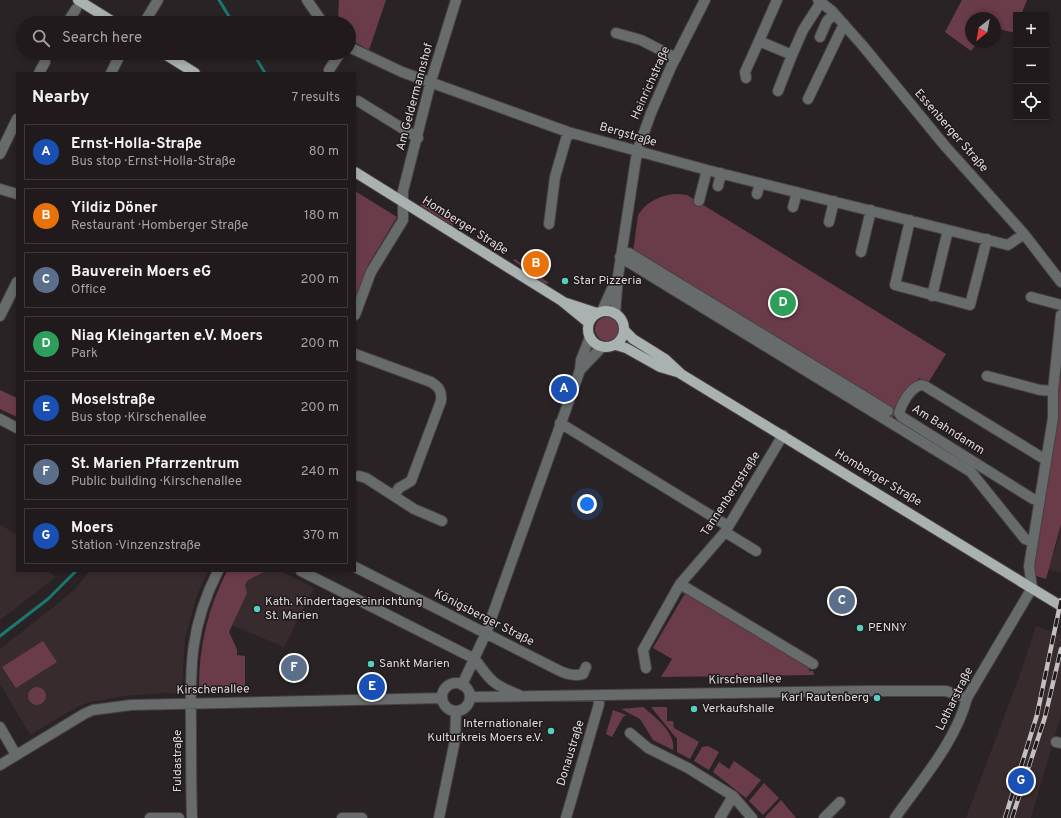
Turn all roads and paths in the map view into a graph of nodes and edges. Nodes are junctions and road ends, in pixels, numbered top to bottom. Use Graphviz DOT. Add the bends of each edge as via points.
graph roads {
  1 [pos="158,0"];
  2 [pos="307,0"];
  3 [pos="456,0"];
  4 [pos="705,0"];
  5 [pos="777,0"];
  6 [pos="820,1"];
  7 [pos="77,4"];
  8 [pos="834,14"];
  9 [pos="71,16"];
  10 [pos="101,16"];
  11 [pos="148,16"];
  12 [pos="318,16"];
  13 [pos="844,24"];
  14 [pos="616,33"];
  15 [pos="820,37"];
  16 [pos="759,41"];
  17 [pos="356,50"];
  18 [pos="792,55"];
  19 [pos="676,58"];
  20 [pos="118,60"];
  21 [pos="171,60"];
  22 [pos="335,60"];
  23 [pos="45,62"];
  24 [pos="183,70"];
  25 [pos="329,70"];
  26 [pos="40,72"];
  27 [pos="112,72"];
  28 [pos="746,78"];
  29 [pos="431,81"];
  30 [pos="778,91"];
  31 [pos="808,99"];
  32 [pos="358,101"];
  33 [pos="16,121"];
  34 [pos="568,132"];
  35 [pos="418,138"];
  36 [pos="637,152"];
  37 [pos="0,154"];
  38 [pos="707,170"];
  39 [pos="356,173"];
  40 [pos="721,174"];
  41 [pos="760,183"];
  42 [pos="718,186"];
  43 [pos="0,189"];
  44 [pos="797,192"];
  45 [pos="16,194"];
  46 [pos="757,194"];
  47 [pos="699,201"];
  48 [pos="834,201"];
  49 [pos="403,202"];
  50 [pos="793,207"];
  51 [pos="871,210"];
  52 [pos="910,220"];
  53 [pos="829,222"];
  54 [pos="549,224"];
  55 [pos="948,230"];
  56 [pos="1024,234"];
  57 [pos="987,239"];
  58 [pos="861,252"];
  59 [pos="621,254"];
  60 [pos="618,276"];
  61 [pos="1061,282"];
  62 [pos="16,284"];
  63 [pos="932,296"];
  64 [pos="1031,298"];
  65 [pos="562,301"];
  66 [pos="1061,305"];
  67 [pos="356,312"];
  68 [pos="600,312"];
  69 [pos="616,314"];
  70 [pos="1061,315"];
  71 [pos="0,316"];
  72 [pos="589,323"];
  73 [pos="624,330"];
  74 [pos="590,337"];
  75 [pos="616,345"];
  76 [pos="602,347"];
  77 [pos="356,354"];
  78 [pos="580,370"];
  79 [pos="681,374"];
  80 [pos="987,376"];
  81 [pos="1053,391"];
  82 [pos="888,411"];
  83 [pos="0,419"];
  84 [pos="560,423"];
  85 [pos="16,427"];
  86 [pos="783,435"];
  87 [pos="1046,460"];
  88 [pos="359,476"];
  89 [pos="397,492"];
  90 [pos="1040,500"];
  91 [pos="442,520"];
  92 [pos="726,529"];
  93 [pos="1033,542"];
  94 [pos="756,551"];
  95 [pos="356,568"];
  96 [pos="218,572"];
  97 [pos="303,572"];
  98 [pos="680,584"];
  99 [pos="1032,588"];
  100 [pos="1061,606"];
  101 [pos="486,633"];
  102 [pos="475,659"];
  103 [pos="813,664"];
  104 [pos="586,667"];
  105 [pos="646,668"];
  106 [pos="462,685"];
  107 [pos="598,696"];
  108 [pos="470,697"];
  109 [pos="523,697"];
  110 [pos="442,698"];
  111 [pos="967,698"];
  112 [pos="191,704"];
  113 [pos="456,711"];
  114 [pos="0,727"];
  115 [pos="630,733"];
  116 [pos="16,755"];
  117 [pos="0,765"];
  118 [pos="733,796"];
  119 [pos="840,802"];
  120 [pos="150,818"];
  121 [pos="179,818"];
  122 [pos="192,818"];
  123 [pos="342,818"];
  124 [pos="362,818"];
  125 [pos="439,818"];
  126 [pos="566,818"];
  127 [pos="720,818"];
  128 [pos="752,818"];
  129 [pos="824,818"];
  130 [pos="895,818"];
  1 -- 11 [label="street"];
  2 -- 12 [label="street"];
  3 -- 29 [label="street, Am Geldermannshof"];
  4 -- 19 [label="street, Heinrichstraße"];
  5 -- 16 [label="street"];
  6 -- 8 [label="street, Essenberger Straße"];
  6 -- 18 [label="street"];
  7 -- 9 [label="street"];
  7 -- 10 [label="main road"];
  8 -- 13 [label="street, Essenberger Straße"];
  8 -- 15 [label="street" via="827,21"];
  13 -- 31 [label="street"];
  13 -- 56 [label="street, Essenberger Straße" via="945,146"];
  14 -- 19 [label="street" via="641,40"];
  16 -- 18 [label="street"];
  16 -- 28 [label="street" via="745,72"];
  17 -- 29 [label="street, Bergstraße" via="402,72"];
  18 -- 30 [label="street"];
  19 -- 36 [label="street, Heinrichstraße" via="651,113"];
  20 -- 27 [label="street"];
  21 -- 24 [label="main road"];
  22 -- 25 [label="street"];
  23 -- 26 [label="street"];
  29 -- 34 [label="street, Bergstraße"];
  29 -- 35 [label="street, Am Geldermannshof"];
  32 -- 35 [label="street"];
  33 -- 37 [label="street"];
  34 -- 36 [label="street, Bergstraße"];
  34 -- 54 [label="street" via="555,177"];
  35 -- 49 [label="street, Am Geldermannshof"];
  36 -- 38 [label="street, Bergstraße"];
  36 -- 59 [label="street, Heinrichstraße"];
  38 -- 40 [label="street, Bergstraße"];
  38 -- 47 [label="street"];
  39 -- 49 [label="main road, Homberger Straße"];
  40 -- 41 [label="street, Bergstraße"];
  40 -- 42 [label="street"];
  41 -- 44 [label="street, Bergstraße"];
  41 -- 46 [label="street"];
  43 -- 45 [label="street"];
  44 -- 48 [label="street, Bergstraße"];
  44 -- 50 [label="street"];
  48 -- 51 [label="street, Bergstraße"];
  48 -- 53 [label="street"];
  49 -- 65 [label="main road, Homberger Straße"];
  49 -- 67 [label="street, Am Geldermannshof" via="403,220 371,272"];
  51 -- 52 [label="street, Bergstraße"];
  51 -- 58 [label="street"];
  52 -- 55 [label="street, Bergstraße"];
  52 -- 63 [label="street" via="895,285"];
  55 -- 57 [label="street, Bergstraße"];
  55 -- 63 [label="street"];
  56 -- 57 [label="street, Bergstraße" via="1008,245"];
  56 -- 61 [label="street, Essenberger Straße"];
  57 -- 63 [label="street" via="970,305"];
  59 -- 60 [label="street, Heinrichstraße"];
  59 -- 82 [label="street" via="629,253"];
  59 -- 93 [label="street" via="971,472 1025,539"];
  60 -- 68 [label="street, Heinrichstraße"];
  60 -- 69 [label="street, Heinrichstraße"];
  62 -- 71 [label="street"];
  64 -- 66 [label="street"];
  65 -- 68 [label="main road, Homberger Straße"];
  65 -- 72 [label="main road, Homberger Straße"];
  68 -- 69 [label="main road"];
  68 -- 72 [label="main road"];
  69 -- 73 [label="main road" via="622,320"];
  70 -- 81 [label="street"];
  72 -- 74 [label="main road"];
  73 -- 75 [label="main road" via="623,337"];
  73 -- 79 [label="main road, Homberger Straße" via="633,339 665,358"];
  74 -- 76 [label="main road"];
  74 -- 78 [label="street"];
  75 -- 76 [label="main road"];
  75 -- 79 [label="main road, Homberger Straße" via="660,367"];
  76 -- 78 [label="street"];
  77 -- 89 [label="street" via="431,382 442,393 411,481"];
  78 -- 84 [label="street"];
  79 -- 86 [label="main road, Homberger Straße"];
  80 -- 81 [label="street"];
  81 -- 87 [label="street" via="1053,418"];
  83 -- 85 [label="street"];
  84 -- 92 [label="street"];
  84 -- 101 [label="street"];
  86 -- 92 [label="street, Tannenbergstraße"];
  86 -- 99 [label="main road, Homberger Straße"];
  87 -- 90 [label="street"];
  87 -- 90 [label="street, Am Bahndamm" via="925,386 913,388 900,409 902,417 1033,499"];
  88 -- 89 [label="street"];
  89 -- 91 [label="street" via="414,509"];
  90 -- 93 [label="street"];
  92 -- 94 [label="street"];
  92 -- 98 [label="street, Tannenbergstraße"];
  93 -- 99 [label="street" via="1029,566"];
  95 -- 101 [label="street, Königsberger Straße"];
  96 -- 112 [label="street, Fuldastraße" via="199,617 194,641 190,664"];
  97 -- 102 [label="street"];
  98 -- 103 [label="street"];
  98 -- 105 [label="street, Tannenbergstraße" via="643,650"];
  99 -- 100 [label="main road, Homberger Straße"];
  99 -- 111 [label="street, Lotharstraße"];
  101 -- 102 [label="street"];
  101 -- 104 [label="street, Königsberger Straße" via="567,674 583,674"];
  102 -- 106 [label="street"];
  102 -- 109 [label="street, Kirschenallee" via="495,684"];
  106 -- 108 [label="street" via="468,690"];
  106 -- 110 [label="street" via="454,683 448,686"];
  107 -- 109 [label="street, Kirschenallee"];
  107 -- 111 [label="street, Kirschenallee" via="946,691"];
  107 -- 126 [label="street, Donaustraße" via="599,704"];
  108 -- 109 [label="street, Kirschenallee"];
  108 -- 113 [label="street" via="466,706"];
  110 -- 112 [label="street, Kirschenallee"];
  110 -- 113 [label="street" via="446,707"];
  111 -- 130 [label="street, Lotharstraße" via="961,718 950,739"];
  112 -- 116 [label="street, Kirschenallee" via="131,705 93,710"];
  112 -- 122 [label="street, Fuldastraße"];
  113 -- 125 [label="street" via="455,740"];
  114 -- 116 [label="street"];
  115 -- 118 [label="street" via="648,748 688,768"];
  116 -- 117 [label="street, Kirschenallee"];
  118 -- 127 [label="street"];
  118 -- 128 [label="street"];
  119 -- 129 [label="street"];
  120 -- 121 [label="street"];
  123 -- 124 [label="street"];
}
